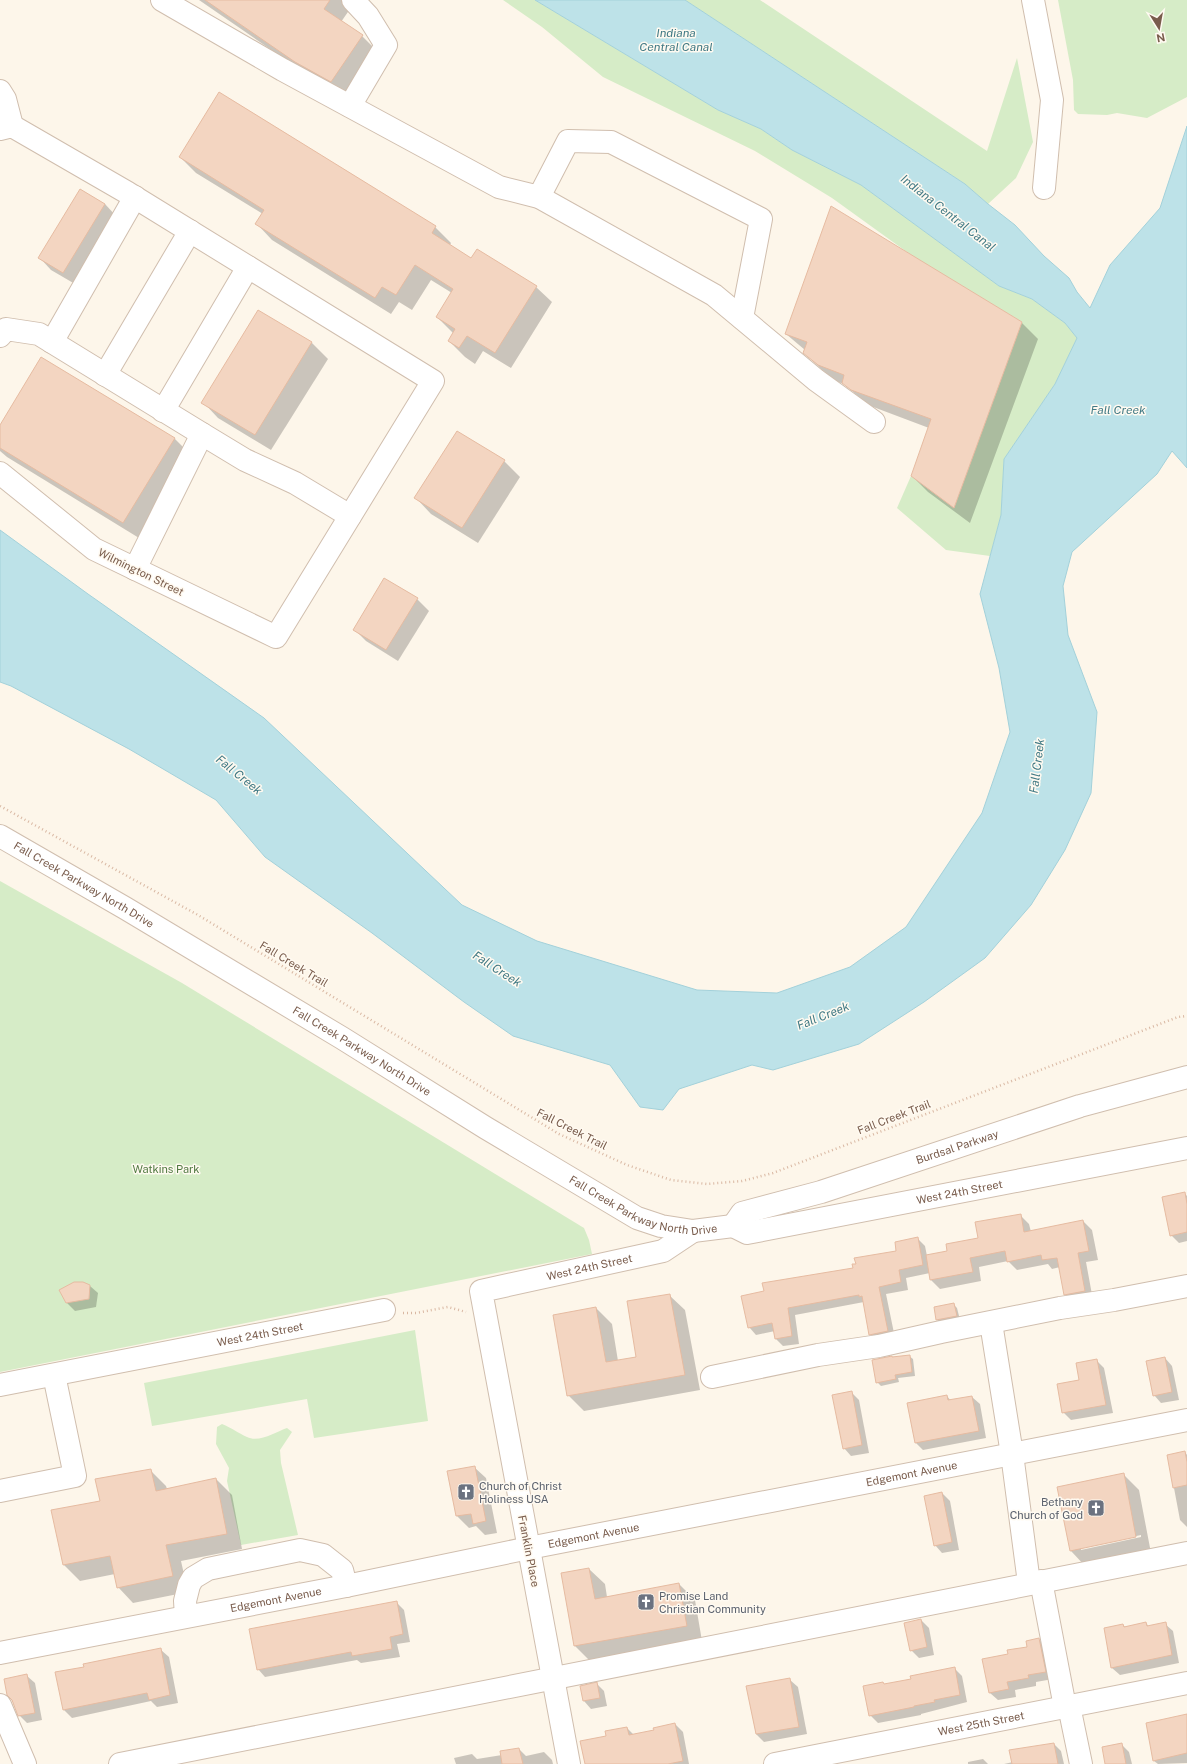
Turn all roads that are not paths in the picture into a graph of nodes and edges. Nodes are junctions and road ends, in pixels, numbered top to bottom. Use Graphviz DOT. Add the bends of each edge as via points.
graph roads {
  1 [pos="162,0"];
  2 [pos="353,0"];
  3 [pos="1033,0"];
  4 [pos="0,90"];
  5 [pos="350,106"];
  6 [pos="4,122"];
  7 [pos="1044,188"];
  8 [pos="135,197"];
  9 [pos="539,197"];
  10 [pos="190,231"];
  11 [pos="248,267"];
  12 [pos="742,318"];
  13 [pos="2,328"];
  14 [pos="52,342"];
  15 [pos="105,375"];
  16 [pos="163,411"];
  17 [pos="874,422"];
  18 [pos="202,434"];
  19 [pos="0,473"];
  20 [pos="350,516"];
  21 [pos="135,569"];
  22 [pos="0,836"];
  23 [pos="1187,1077"];
  24 [pos="1187,1148"];
  25 [pos="733,1226"];
  26 [pos="693,1231"];
  27 [pos="1187,1286"];
  28 [pos="480,1291"];
  29 [pos="384,1310"];
  30 [pos="991,1322"];
  31 [pos="54,1374"];
  32 [pos="712,1377"];
  33 [pos="0,1385"];
  34 [pos="1187,1420"];
  35 [pos="1012,1454"];
  36 [pos="0,1491"];
  37 [pos="529,1548"];
  38 [pos="1187,1553"];
  39 [pos="1035,1582"];
  40 [pos="346,1586"];
  41 [pos="186,1616"];
  42 [pos="0,1653"];
  43 [pos="553,1678"];
  44 [pos="1187,1683"];
  45 [pos="0,1705"];
  46 [pos="1067,1706"];
  47 [pos="25,1764"];
  48 [pos="120,1764"];
  49 [pos="570,1764"];
  50 [pos="775,1764"];
  51 [pos="1081,1764"];
  1 -- 5 [label="street"];
  2 -- 5 [label="street" via="368,16 386,45"];
  3 -- 7 [label="street" via="1052,100"];
  4 -- 6 [label="street" via="5,99"];
  5 -- 9 [label="street" via="499,187"];
  6 -- 8 [label="street"];
  8 -- 10 [label="street"];
  8 -- 14 [label="street"];
  9 -- 12 [label="street" via="714,295"];
  9 -- 12 [label="street" via="568,141 611,142 761,219"];
  10 -- 11 [label="street"];
  10 -- 15 [label="street"];
  11 -- 16 [label="street"];
  11 -- 20 [label="street" via="433,381"];
  12 -- 17 [label="street" via="816,380"];
  13 -- 14 [label="street" via="39,334"];
  14 -- 15 [label="street"];
  15 -- 16 [label="street"];
  16 -- 18 [label="street"];
  18 -- 20 [label="street" via="245,460 295,483"];
  18 -- 21 [label="street"];
  19 -- 21 [label="street, Wilmington Street" via="94,550"];
  20 -- 21 [label="street, Wilmington Street" via="276,637"];
  22 -- 26 [label="street, Fall Creek Parkway North Drive" via="342,1038 637,1218 661,1226"];
  23 -- 25 [label="street, Burdsal Parkway" via="1080,1106 821,1192 742,1213"];
  24 -- 25 [label="street, West 24th Street" via="748,1233"];
  25 -- 26 [label="street, Fall Creek Parkway North Drive"];
  26 -- 28 [label="street, West 24th Street" via="663,1251"];
  27 -- 30 [label="street"];
  28 -- 37 [label="street, Franklin Place"];
  29 -- 31 [label="street, West 24th Street"];
  30 -- 32 [label="street"];
  30 -- 35 [label="street"];
  31 -- 33 [label="street, West 24th Street"];
  31 -- 36 [label="street" via="75,1476"];
  34 -- 35 [label="street, Edgemont Avenue"];
  35 -- 37 [label="street, Edgemont Avenue"];
  35 -- 39 [label="street"];
  37 -- 40 [label="street, Edgemont Avenue"];
  37 -- 43 [label="street, Franklin Place"];
  38 -- 39 [label="street"];
  39 -- 43 [label="street"];
  39 -- 46 [label="street"];
  40 -- 41 [label="street, Edgemont Avenue"];
  40 -- 41 [label="street" via="342,1570 323,1555 300,1550 208,1569 193,1578 189,1585 185,1601"];
  41 -- 42 [label="street, Edgemont Avenue"];
  43 -- 48 [label="street"];
  43 -- 49 [label="street, Franklin Place"];
  44 -- 46 [label="street, West 25th Street"];
  45 -- 47 [label="street"];
  46 -- 50 [label="street, West 25th Street"];
  46 -- 51 [label="street"];
}
